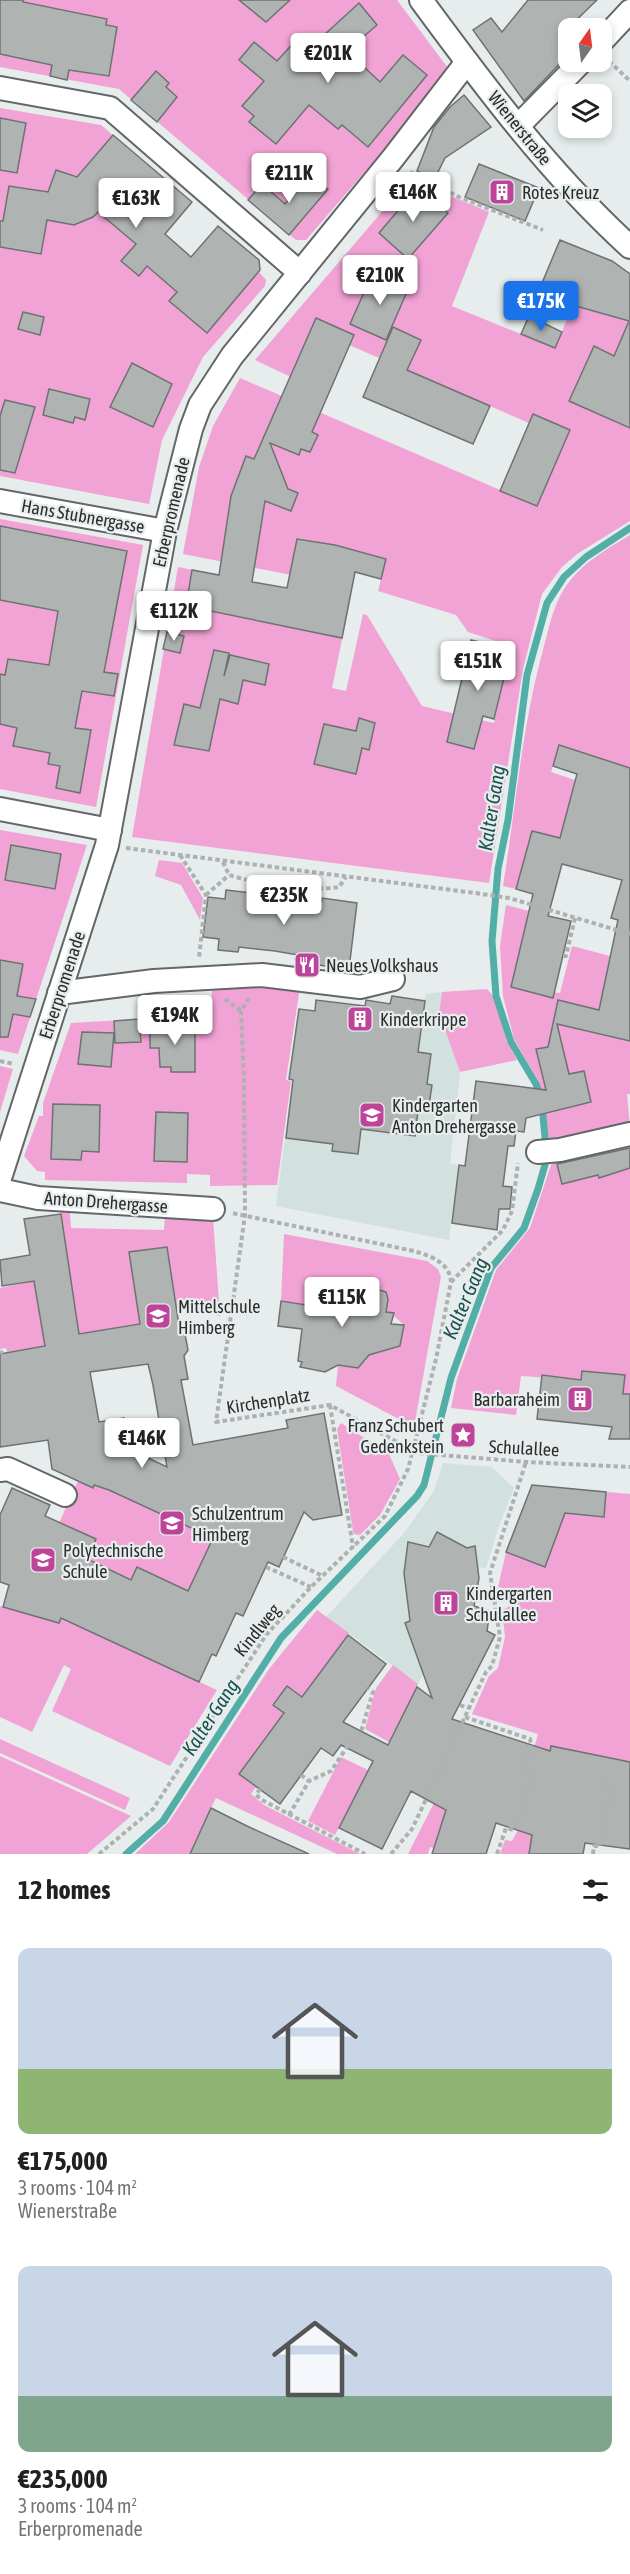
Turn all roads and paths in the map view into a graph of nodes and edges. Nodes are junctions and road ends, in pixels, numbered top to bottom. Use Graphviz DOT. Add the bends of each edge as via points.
graph roads {
  1 [pos="422,0"];
  2 [pos="630,11"];
  3 [pos="612,30"];
  4 [pos="466,62"];
  5 [pos="612,64"];
  6 [pos="571,72"];
  7 [pos="630,81"];
  8 [pos="0,88"];
  9 [pos="518,126"];
  10 [pos="393,158"];
  11 [pos="543,230"];
  12 [pos="630,247"];
  13 [pos="300,273"];
  14 [pos="0,501"];
  15 [pos="165,531"];
  16 [pos="0,809"];
  17 [pos="109,837"];
  18 [pos="180,855"];
  19 [pos="223,861"];
  20 [pos="229,875"];
  21 [pos="346,877"];
  22 [pos="206,895"];
  23 [pos="575,918"];
  24 [pos="630,934"];
  25 [pos="563,956"];
  26 [pos="262,975"];
  27 [pos="196,979"];
  28 [pos="393,979"];
  29 [pos="59,993"];
  30 [pos="630,1134"];
  31 [pos="539,1154"];
  32 [pos="0,1178"];
  33 [pos="0,1190"];
  34 [pos="213,1209"];
  35 [pos="245,1215"];
  36 [pos="451,1282"];
  37 [pos="330,1405"];
  38 [pos="415,1452"];
  39 [pos="526,1462"];
  40 [pos="630,1467"];
  41 [pos="0,1470"];
  42 [pos="65,1495"];
  43 [pos="353,1547"];
  44 [pos="283,1557"];
  45 [pos="266,1567"];
  46 [pos="324,1576"];
  47 [pos="311,1587"];
  48 [pos="368,1688"];
  49 [pos="460,1705"];
  50 [pos="468,1708"];
  51 [pos="465,1717"];
  52 [pos="351,1741"];
  53 [pos="357,1745"];
  54 [pos="301,1775"];
  55 [pos="600,1778"];
  56 [pos="309,1781"];
  57 [pos="260,1790"];
  58 [pos="289,1815"];
  59 [pos="99,1854"];
  60 [pos="365,1854"];
  61 [pos="390,1854"];
  62 [pos="497,1854"];
  63 [pos="593,1854"];
  1 -- 4 [label="street, Wienerstraße"];
  2 -- 3 [label="street"];
  4 -- 9 [label="street, Wienerstraße"];
  4 -- 10 [label="street, Erberpromenade"];
  5 -- 7 [label="path"];
  6 -- 9 [label="street"];
  8 -- 13 [label="street" via="110,108"];
  9 -- 12 [label="street, Wienerstraße"];
  10 -- 11 [label="path" via="414,175 450,193"];
  10 -- 13 [label="street, Erberpromenade"];
  13 -- 15 [label="street, Erberpromenade" via="232,356 200,405"];
  14 -- 15 [label="street, Hans Stubnergasse"];
  15 -- 17 [label="street, Erberpromenade"];
  16 -- 17 [label="street"];
  17 -- 18 [label="path"];
  17 -- 29 [label="street, Erberpromenade"];
  18 -- 19 [label="path"];
  18 -- 22 [label="path"];
  19 -- 20 [label="path"];
  19 -- 21 [label="path"];
  20 -- 21 [label="path" via="324,889 339,887"];
  20 -- 22 [label="path"];
  21 -- 23 [label="path" via="509,898"];
  22 -- 27 [label="path"];
  23 -- 24 [label="path"];
  23 -- 25 [label="path"];
  26 -- 27 [label="street"];
  26 -- 28 [label="street" via="360,987"];
  26 -- 35 [label="path" via="241,1011"];
  27 -- 29 [label="street"];
  29 -- 32 [label="street, Erberpromenade"];
  30 -- 31 [label="street"];
  31 -- 36 [label="path" via="502,1230"];
  33 -- 34 [label="street, Anton Drehergasse" via="38,1198"];
  35 -- 36 [label="path" via="423,1254 446,1268"];
  35 -- 37 [label="path, Kirchenplatz" via="216,1422"];
  36 -- 38 [label="path"];
  37 -- 38 [label="path, Kirchenplatz"];
  37 -- 43 [label="path"];
  38 -- 39 [label="path, Schulallee"];
  38 -- 43 [label="path, Kindlweg" via="385,1516"];
  39 -- 40 [label="path, Schulallee"];
  39 -- 50 [label="path" via="490,1573 500,1637 492,1666"];
  41 -- 42 [label="street" via="8,1469"];
  43 -- 46 [label="path, Kindlweg"];
  44 -- 46 [label="path"];
  45 -- 47 [label="path"];
  46 -- 47 [label="path, Kindlweg"];
  47 -- 59 [label="path, Kindlweg" via="251,1655 153,1809"];
  48 -- 53 [label="path" via="373,1692"];
  49 -- 50 [label="path"];
  50 -- 51 [label="path"];
  51 -- 61 [label="path" via="412,1829"];
  51 -- 62 [label="path" via="530,1740 531,1744 526,1764 530,1783 521,1813 514,1830 506,1828"];
  52 -- 56 [label="path" via="331,1771"];
  54 -- 56 [label="path"];
  55 -- 63 [label="path" via="610,1794 600,1846 594,1846"];
  56 -- 58 [label="path"];
  57 -- 58 [label="path" via="256,1795"];
  58 -- 60 [label="path"];
}
